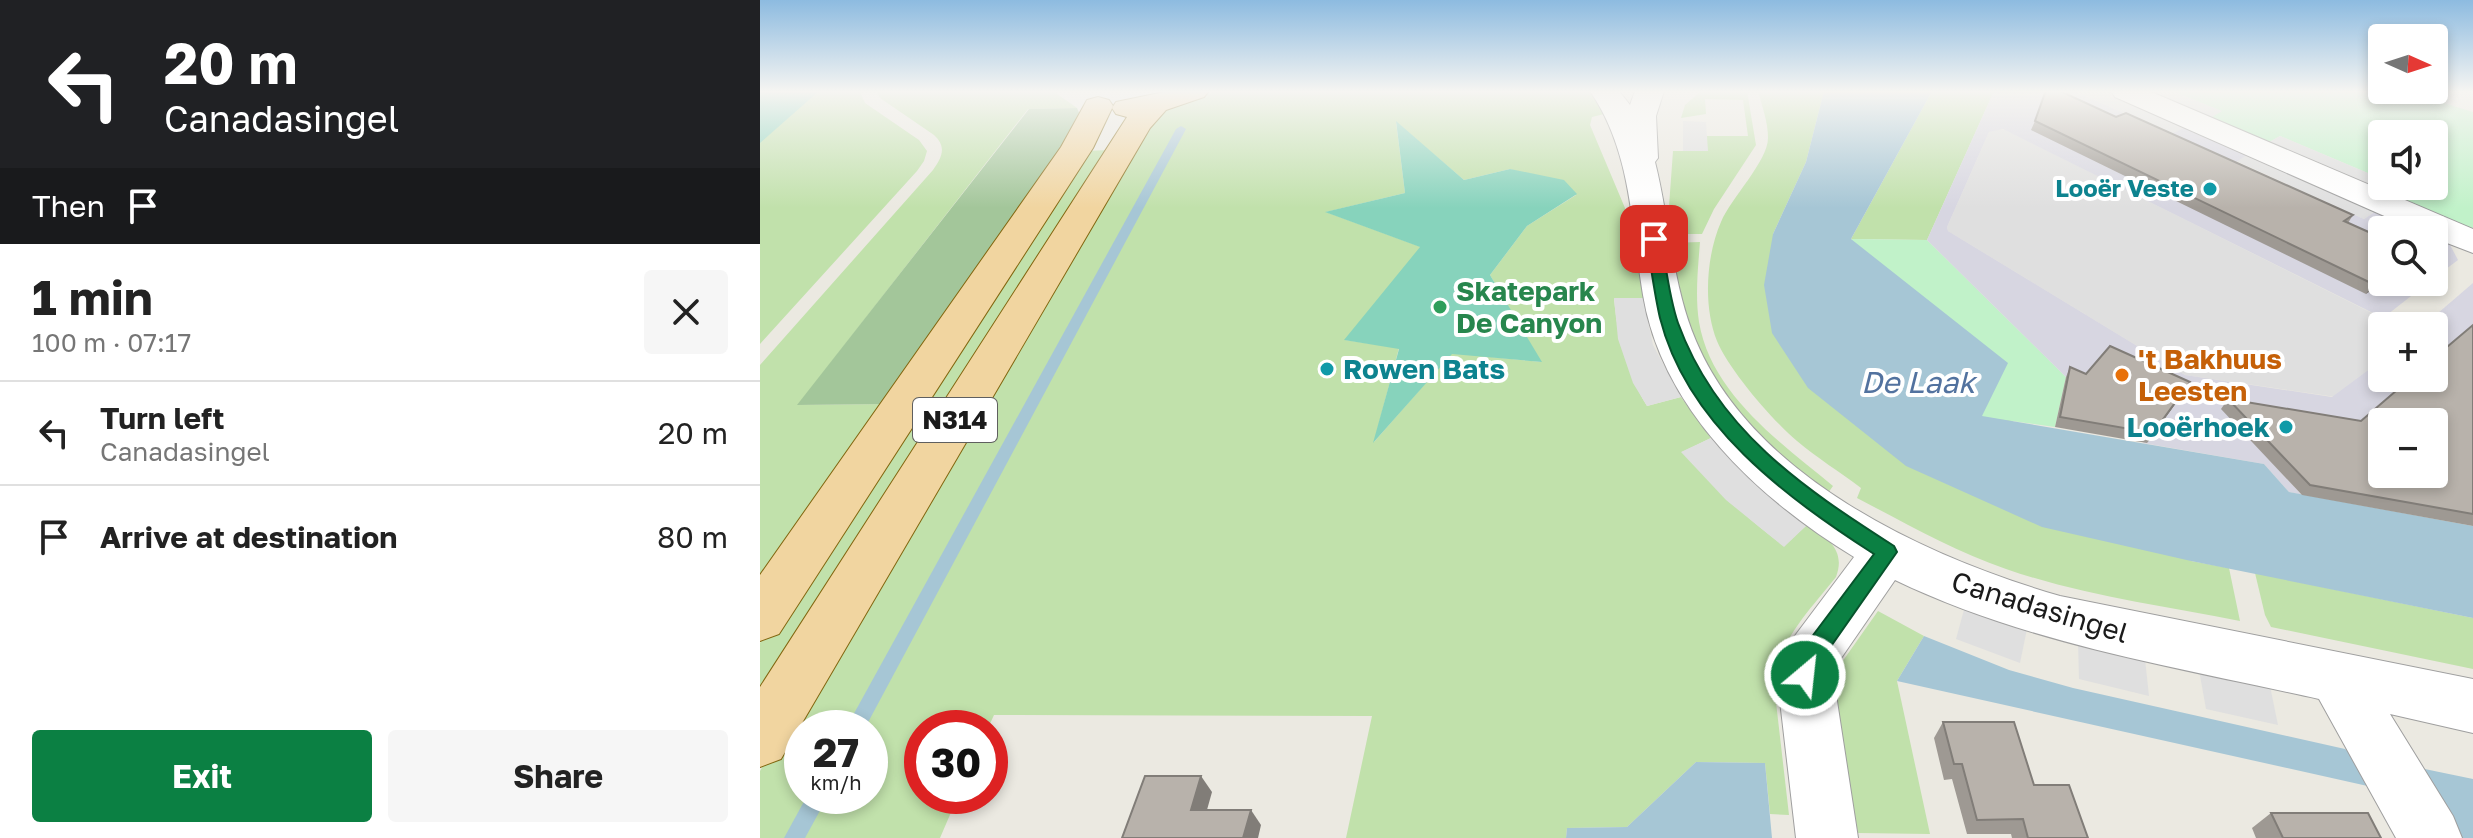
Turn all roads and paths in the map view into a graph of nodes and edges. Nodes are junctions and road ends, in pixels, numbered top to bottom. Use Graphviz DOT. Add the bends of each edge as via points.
graph roads {
  1 [pos="1081,130"];
  2 [pos="1133,130"];
  3 [pos="1626,130"];
  4 [pos="1641,130"];
  5 [pos="2215,130"];
  6 [pos="1642,176"];
  7 [pos="2473,242"];
  8 [pos="1887,552"];
  9 [pos="760,618"];
  10 [pos="2337,678"];
  11 [pos="2473,706"];
  12 [pos="760,739"];
  13 [pos="1827,838"];
  14 [pos="2431,838"];
  1 -- 9 [label="main road, N314" via="1077,148"];
  2 -- 12 [label="main road, N314"];
  3 -- 6 [label="street, Canadasingel"];
  4 -- 6 [label="street, Canadasingel"];
  5 -- 7 [label="street"];
  6 -- 8 [label="street, Canadasingel" via="1663,301 1695,382 1764,463 1826,513"];
  8 -- 10 [label="street, Canadasingel" via="1965,588 2060,619"];
  8 -- 13 [label="street" via="1810,658 1805,675"];
  10 -- 11 [label="street, Canadasingel"];
  10 -- 14 [label="street"];
}
